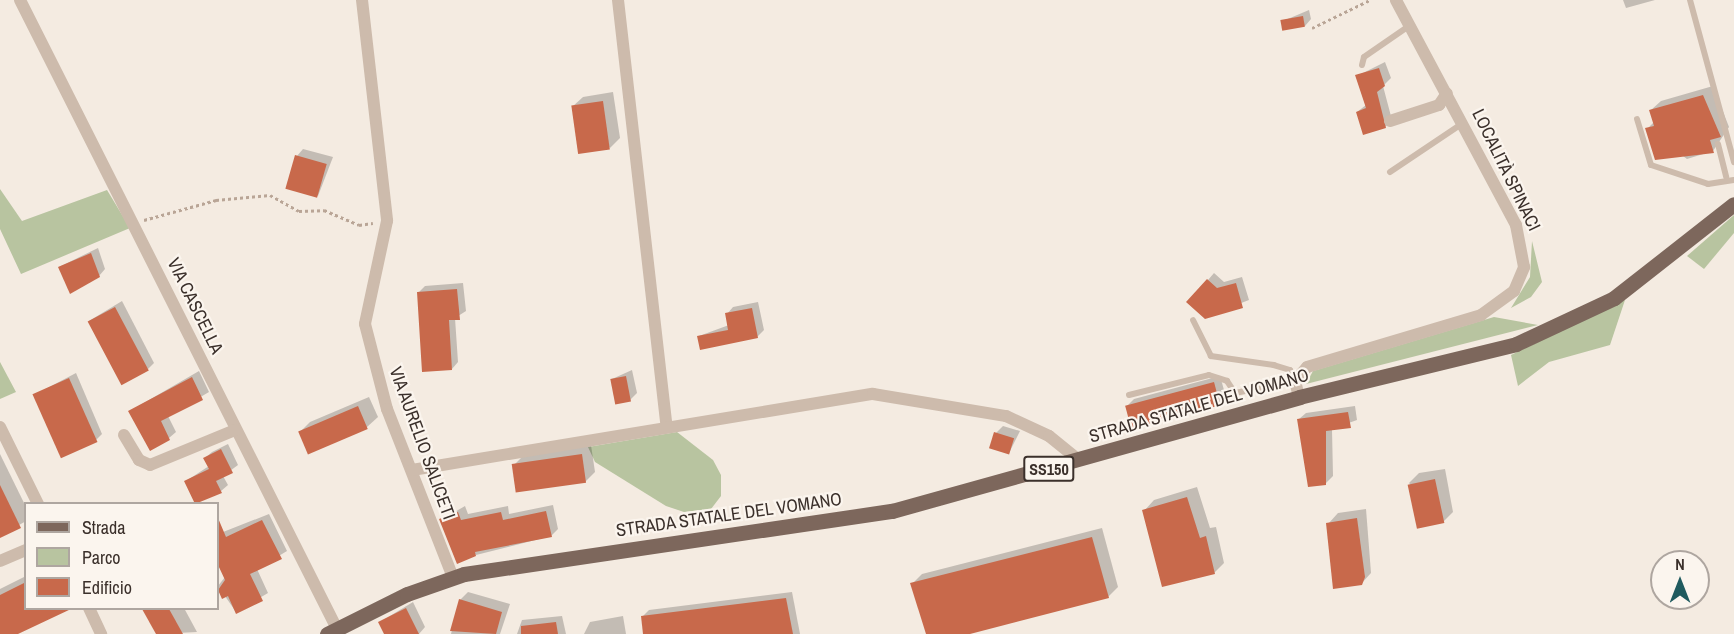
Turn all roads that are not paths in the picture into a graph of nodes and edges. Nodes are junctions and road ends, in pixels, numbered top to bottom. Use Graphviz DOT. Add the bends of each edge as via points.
graph roads {
  1 [pos="20,0"];
  2 [pos="362,0"];
  3 [pos="618,0"];
  4 [pos="1396,0"];
  5 [pos="1690,0"];
  6 [pos="1409,26"];
  7 [pos="1362,65"];
  8 [pos="1447,93"];
  9 [pos="1637,119"];
  10 [pos="1390,121"];
  11 [pos="1463,123"];
  12 [pos="1718,144"];
  13 [pos="1734,162"];
  14 [pos="1390,172"];
  15 [pos="1726,177"];
  16 [pos="1734,180"];
  17 [pos="1734,204"];
  18 [pos="1192,320"];
  19 [pos="1295,381"];
  20 [pos="1129,395"];
  21 [pos="1299,397"];
  22 [pos="0,427"];
  23 [pos="667,427"];
  24 [pos="235,430"];
  25 [pos="124,435"];
  26 [pos="1079,460"];
  27 [pos="412,470"];
  28 [pos="37,502"];
  29 [pos="24,551"];
  30 [pos="0,561"];
  31 [pos="453,577"];
  32 [pos="89,610"];
  33 [pos="338,631"];
  34 [pos="101,634"];
  1 -- 24 [label="street, VIA CASCELLA" via="135,223"];
  2 -- 27 [label="street, VIA AURELIO SALICETI" via="387,221 365,324 387,409"];
  3 -- 23 [label="street"];
  4 -- 6 [label="street, LOCALITÀ SPINACI"];
  5 -- 13 [label="lane"];
  6 -- 7 [label="lane" via="1364,57"];
  6 -- 8 [label="street, LOCALITÀ SPINACI"];
  8 -- 10 [label="street" via="1439,105"];
  8 -- 11 [label="street, LOCALITÀ SPINACI"];
  9 -- 15 [label="lane" via="1651,165 1708,184"];
  11 -- 14 [label="lane"];
  11 -- 19 [label="street, LOCALITÀ SPINACI" via="1523,243 1524,267 1514,291 1481,315 1307,367"];
  12 -- 15 [label="lane"];
  15 -- 16 [label="lane"];
  17 -- 21 [label="main road, STRADA STATALE DEL VOMANO / SS150" via="1614,298 1542,334"];
  18 -- 19 [label="lane" via="1211,356 1274,365 1290,370"];
  19 -- 20 [label="lane" via="1235,393 1227,381 1209,375"];
  19 -- 21 [label="street"];
  21 -- 26 [label="main road, STRADA STATALE DEL VOMANO / SS150"];
  22 -- 28 [label="street"];
  23 -- 26 [label="street" via="856,395 890,394 1006,416 1049,436"];
  23 -- 27 [label="street"];
  24 -- 25 [label="street" via="150,465 139,460"];
  24 -- 33 [label="street, VIA CASCELLA"];
  26 -- 31 [label="main road, STRADA STATALE DEL VOMANO / SS150" via="870,515 538,560"];
  27 -- 31 [label="street, VIA AURELIO SALICETI"];
  29 -- 30 [label="street"];
  31 -- 33 [label="main road, STRADA STATALE DEL VOMANO / SS150"];
  32 -- 34 [label="street"];
}
